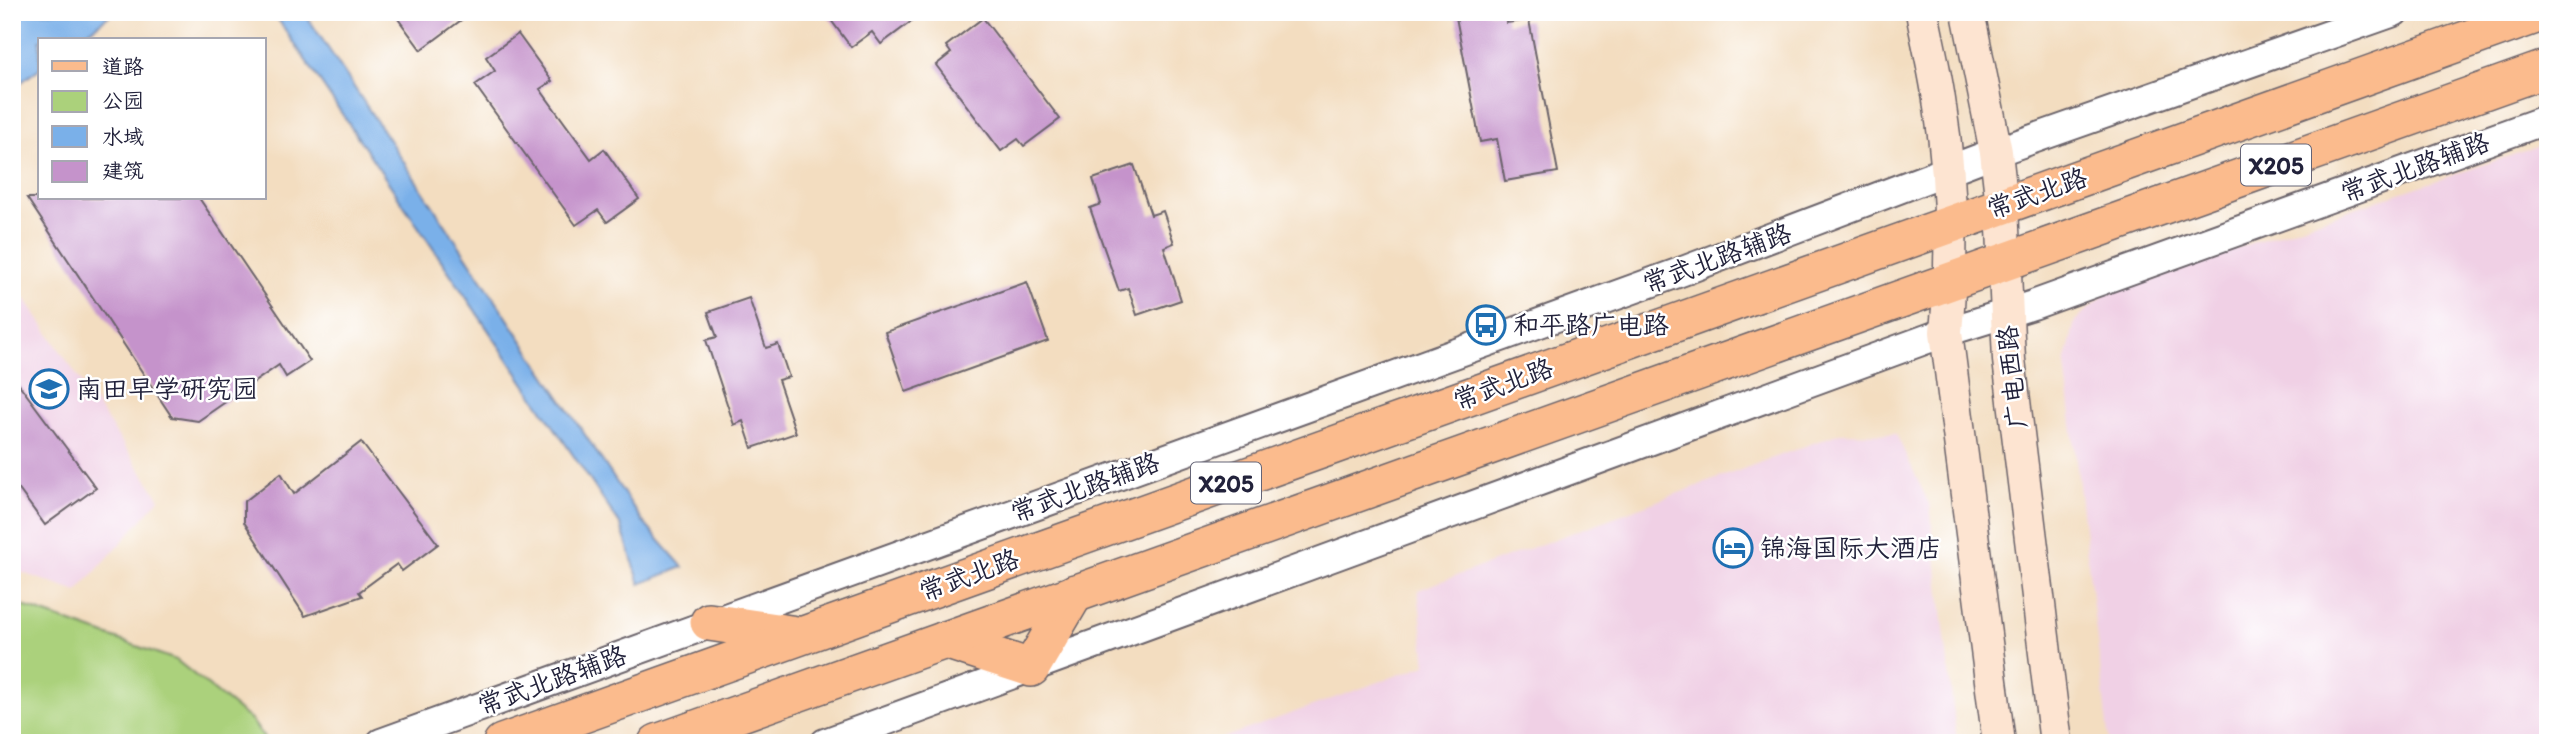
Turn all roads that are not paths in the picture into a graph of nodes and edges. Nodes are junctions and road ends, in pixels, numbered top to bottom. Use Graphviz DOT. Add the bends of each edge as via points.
graph roads {
  1 [pos="1922,12"];
  2 [pos="1968,12"];
  3 [pos="2394,12"];
  4 [pos="2544,12"];
  5 [pos="2548,68"];
  6 [pos="2548,120"];
  7 [pos="1996,152"];
  8 [pos="1946,171"];
  9 [pos="2002,206"];
  10 [pos="1951,224"];
  11 [pos="2004,262"];
  12 [pos="1951,280"];
  13 [pos="2005,313"];
  14 [pos="1946,332"];
  15 [pos="1075,593"];
  16 [pos="709,622"];
  17 [pos="801,635"];
  18 [pos="944,640"];
  19 [pos="1031,668"];
  20 [pos="381,743"];
  21 [pos="502,743"];
  22 [pos="657,743"];
  23 [pos="825,743"];
  24 [pos="1999,743"];
  25 [pos="2056,743"];
  1 -- 8 [label="main road" via="1941,108"];
  2 -- 7 [label="main road, 广电西路"];
  3 -- 7 [label="street"];
  4 -- 9 [label="main road, 常武北路 / X205"];
  5 -- 11 [label="main road, 常武北路 / X205"];
  6 -- 13 [label="street, 常武北路辅路"];
  7 -- 8 [label="street, 常武北路辅路"];
  7 -- 9 [label="main road, 广电西路"];
  8 -- 10 [label="main road"];
  8 -- 16 [label="street, 常武北路辅路" via="1683,271"];
  9 -- 10 [label="main road, 常武北路 / X205"];
  9 -- 11 [label="main road, 广电西路"];
  10 -- 12 [label="main road"];
  10 -- 17 [label="main road, 常武北路 / X205"];
  11 -- 12 [label="main road, 常武北路 / X205"];
  11 -- 13 [label="main road, 广电西路"];
  12 -- 14 [label="main road"];
  12 -- 15 [label="main road, 常武北路 / X205"];
  13 -- 14 [label="street, 常武北路辅路"];
  13 -- 25 [label="main road, 广电西路"];
  14 -- 19 [label="street"];
  14 -- 24 [label="main road"];
  15 -- 18 [label="main road, 常武北路 / X205"];
  15 -- 19 [label="main road"];
  16 -- 17 [label="main road"];
  16 -- 20 [label="street, 常武北路辅路"];
  17 -- 21 [label="main road, 常武北路 / X205"];
  18 -- 19 [label="main road"];
  18 -- 22 [label="main road, 常武北路 / X205"];
  19 -- 23 [label="street"];
}
